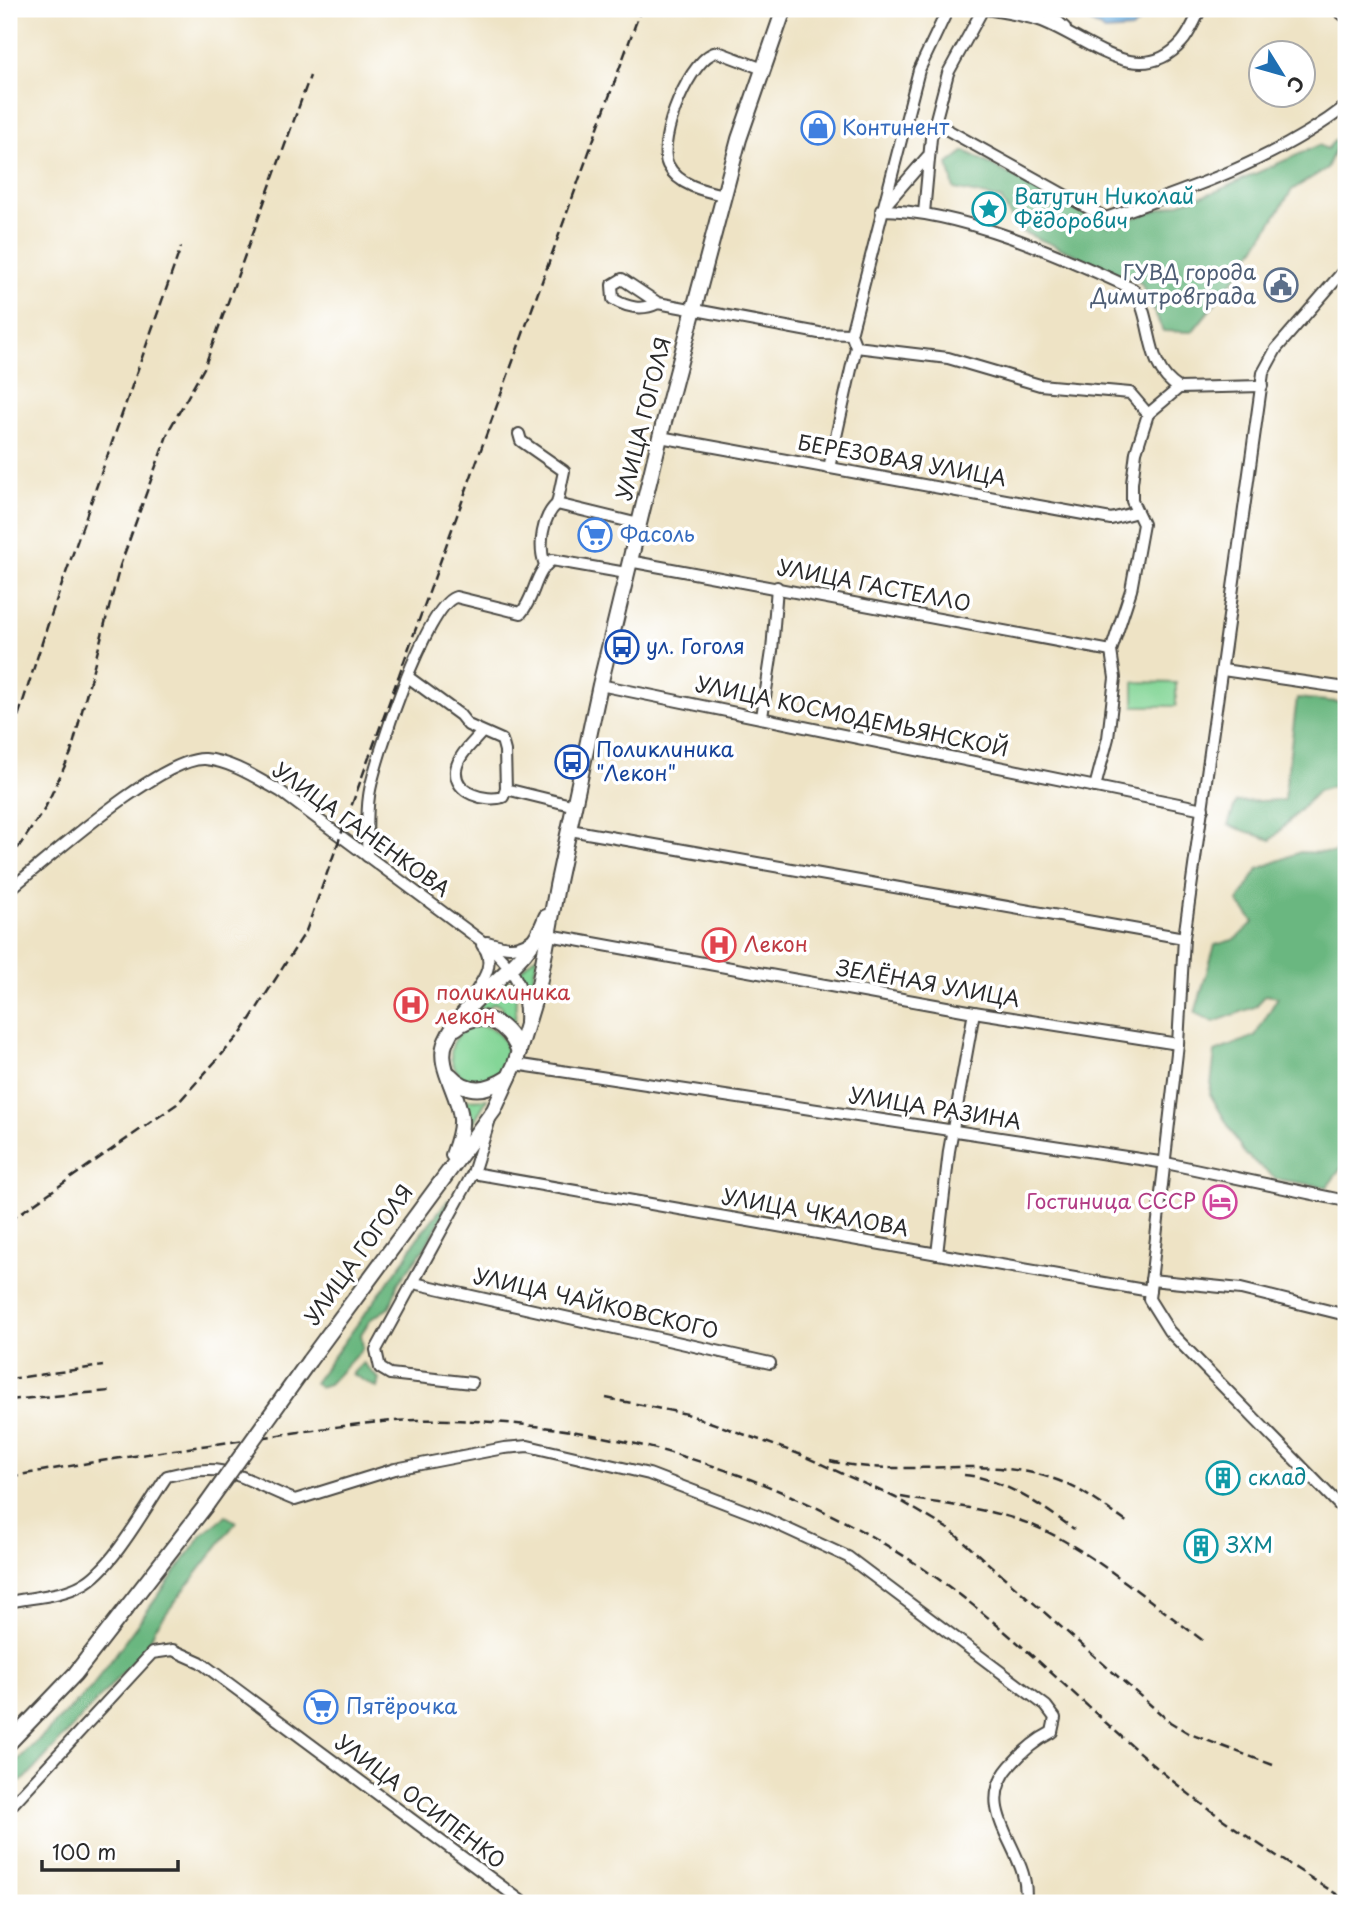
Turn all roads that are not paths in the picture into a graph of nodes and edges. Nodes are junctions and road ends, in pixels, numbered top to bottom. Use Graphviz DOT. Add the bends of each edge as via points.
graph roads {
  1 [pos="785,9"];
  2 [pos="948,9"];
  3 [pos="985,9"];
  4 [pos="1044,9"];
  5 [pos="1202,9"];
  6 [pos="1336,9"];
  7 [pos="1346,17"];
  8 [pos="1074,37"];
  9 [pos="763,69"];
  10 [pos="1346,106"];
  11 [pos="935,123"];
  12 [pos="928,156"];
  13 [pos="724,195"];
  14 [pos="881,210"];
  15 [pos="924,213"];
  16 [pos="1345,272"];
  17 [pos="658,303"];
  18 [pos="693,311"];
  19 [pos="851,334"];
  20 [pos="856,347"];
  21 [pos="1262,386"];
  22 [pos="1179,388"];
  23 [pos="1148,414"];
  24 [pos="519,435"];
  25 [pos="660,437"];
  26 [pos="829,468"];
  27 [pos="557,504"];
  28 [pos="1137,512"];
  29 [pos="639,524"];
  30 [pos="545,565"];
  31 [pos="628,567"];
  32 [pos="777,587"];
  33 [pos="1111,651"];
  34 [pos="1223,670"];
  35 [pos="408,677"];
  36 [pos="600,685"];
  37 [pos="1346,688"];
  38 [pos="762,717"];
  39 [pos="482,732"];
  40 [pos="1095,787"];
  41 [pos="506,789"];
  42 [pos="575,806"];
  43 [pos="1203,809"];
  44 [pos="570,830"];
  45 [pos="367,856"];
  46 [pos="9,890"];
  47 [pos="545,933"];
  48 [pos="475,938"];
  49 [pos="1184,938"];
  50 [pos="510,969"];
  51 [pos="974,1012"];
  52 [pos="455,1023"];
  53 [pos="524,1035"];
  54 [pos="444,1043"];
  55 [pos="1178,1044"];
  56 [pos="515,1064"];
  57 [pos="445,1066"];
  58 [pos="494,1110"];
  59 [pos="953,1131"];
  60 [pos="1166,1163"];
  61 [pos="473,1172"];
  62 [pos="444,1175"];
  63 [pos="1346,1201"];
  64 [pos="937,1254"];
  65 [pos="414,1283"];
  66 [pos="1150,1286"];
  67 [pos="1346,1315"];
  68 [pos="770,1363"];
  69 [pos="471,1383"];
  70 [pos="1346,1512"];
  71 [pos="9,1602"];
  72 [pos="9,1743"];
  73 [pos="9,1808"];
  74 [pos="524,1903"];
  75 [pos="1025,1903"];
  1 -- 9 [label="main road, УЛИЦА ГОГОЛЯ"];
  2 -- 14 [label="street" via="919,70"];
  3 -- 8 [label="street" via="1040,20"];
  3 -- 11 [label="street" via="948,74"];
  4 -- 8 [label="street"];
  5 -- 8 [label="street" via="1182,42 1161,57 1135,62 1106,55"];
  6 -- 7 [label="street"];
  9 -- 13 [label="main road, УЛИЦА ГОГОЛЯ"];
  9 -- 13 [label="street" via="711,53 700,62 670,120 663,150 668,167 693,188"];
  10 -- 11 [label="street" via="1220,178 1106,218"];
  11 -- 12 [label="street"];
  12 -- 14 [label="street"];
  12 -- 15 [label="street"];
  13 -- 18 [label="main road, УЛИЦА ГОГОЛЯ"];
  14 -- 15 [label="street"];
  14 -- 19 [label="street"];
  15 -- 22 [label="street" via="1013,238 1133,289 1144,304 1156,363"];
  16 -- 21 [label="street" via="1276,349 1263,373"];
  17 -- 18 [label="street"];
  18 -- 19 [label="street" via="819,333"];
  18 -- 25 [label="main road, УЛИЦА ГОГОЛЯ"];
  19 -- 20 [label="street"];
  20 -- 23 [label="street" via="948,358 1040,385 1130,393"];
  20 -- 26 [label="street"];
  21 -- 22 [label="street"];
  21 -- 34 [label="street"];
  22 -- 23 [label="street"];
  23 -- 28 [label="street" via="1132,483"];
  24 -- 27 [label="street" via="564,471"];
  25 -- 26 [label="street, БЕРЕЗОВАЯ УЛИЦА"];
  25 -- 29 [label="main road, УЛИЦА ГОГОЛЯ"];
  26 -- 28 [label="street, БЕРЕЗОВАЯ УЛИЦА" via="1111,519"];
  27 -- 29 [label="street"];
  27 -- 30 [label="street" via="546,521 541,554"];
  28 -- 33 [label="street" via="1143,524 1131,590"];
  29 -- 31 [label="main road, УЛИЦА ГОГОЛЯ"];
  30 -- 31 [label="street, УЛИЦА ГАСТЕЛЛО" via="552,560"];
  30 -- 35 [label="street" via="521,613 449,599 439,610"];
  31 -- 32 [label="street, УЛИЦА ГАСТЕЛЛО"];
  31 -- 36 [label="main road, УЛИЦА ГОГОЛЯ"];
  32 -- 33 [label="street, УЛИЦА ГАСТЕЛЛО"];
  32 -- 38 [label="street"];
  33 -- 40 [label="street" via="1115,678 1108,738"];
  34 -- 37 [label="street"];
  34 -- 43 [label="street"];
  35 -- 39 [label="street"];
  35 -- 45 [label="street" via="368,797"];
  36 -- 38 [label="street, УЛИЦА КОСМОДЕМЬЯНСКОЙ"];
  36 -- 42 [label="main road, УЛИЦА ГОГОЛЯ"];
  38 -- 40 [label="street, УЛИЦА КОСМОДЕМЬЯНСКОЙ"];
  39 -- 41 [label="street" via="502,740"];
  39 -- 41 [label="street" via="463,752 456,771 460,785 489,801 503,797"];
  40 -- 43 [label="street, УЛИЦА КОСМОДЕМЬЯНСКОЙ"];
  41 -- 42 [label="street"];
  42 -- 44 [label="main road, УЛИЦА ГОГОЛЯ"];
  43 -- 49 [label="street"];
  44 -- 47 [label="main road, УЛИЦА ГОГОЛЯ"];
  44 -- 49 [label="street"];
  45 -- 46 [label="street, УЛИЦА ГАНЕНКОВА" via="280,791 243,771 206,759 185,762 154,777"];
  45 -- 48 [label="street, УЛИЦА ГАНЕНКОВА"];
  47 -- 48 [label="street" via="508,948"];
  47 -- 50 [label="main road"];
  47 -- 51 [label="street, ЗЕЛЁНАЯ УЛИЦА"];
  47 -- 53 [label="main road" via="539,985"];
  48 -- 50 [label="street, УЛИЦА ГАНЕНКОВА"];
  48 -- 52 [label="street" via="486,950 488,970"];
  49 -- 55 [label="street"];
  50 -- 52 [label="main road"];
  50 -- 53 [label="street" via="524,999"];
  51 -- 55 [label="street, ЗЕЛЁНАЯ УЛИЦА"];
  51 -- 59 [label="street"];
  52 -- 54 [label="main road"];
  53 -- 56 [label="main road"];
  54 -- 56 [label="main road" via="458,1026 483,1018 507,1028"];
  54 -- 57 [label="main road"];
  55 -- 60 [label="street"];
  56 -- 57 [label="main road" via="488,1089 474,1089 452,1078"];
  56 -- 58 [label="main road"];
  56 -- 59 [label="street, УЛИЦА РАЗИНА"];
  57 -- 62 [label="main road" via="461,1119 459,1138"];
  58 -- 61 [label="street"];
  58 -- 62 [label="main road"];
  59 -- 60 [label="street, УЛИЦА РАЗИНА"];
  59 -- 64 [label="street"];
  60 -- 63 [label="street, УЛИЦА РАЗИНА"];
  60 -- 66 [label="street"];
  61 -- 64 [label="street, УЛИЦА ЧКАЛОВА"];
  61 -- 65 [label="street"];
  62 -- 72 [label="main road, УЛИЦА ГОГОЛЯ, bridge" via="207,1504 75,1674"];
  64 -- 66 [label="street, УЛИЦА ЧКАЛОВА"];
  65 -- 68 [label="street, УЛИЦА ЧАЙКОВСКОГО"];
  65 -- 69 [label="street" via="376,1350 380,1368 413,1378"];
  66 -- 67 [label="street, УЛИЦА ЧКАЛОВА" via="1241,1289"];
  66 -- 70 [label="street" via="1149,1299 1169,1331"];
  71 -- 75 [label="street" via="65,1591 103,1569 167,1476 219,1469 247,1476 295,1500 395,1469 528,1446 659,1478 759,1516 848,1557 1046,1706 1055,1718 1052,1732 1028,1746 1000,1777 995,1791 997,1814 1021,1867"];
  73 -- 74 [label="street, УЛИЦА ОСИПЕНКО" via="152,1653 173,1650 200,1662"];
}
